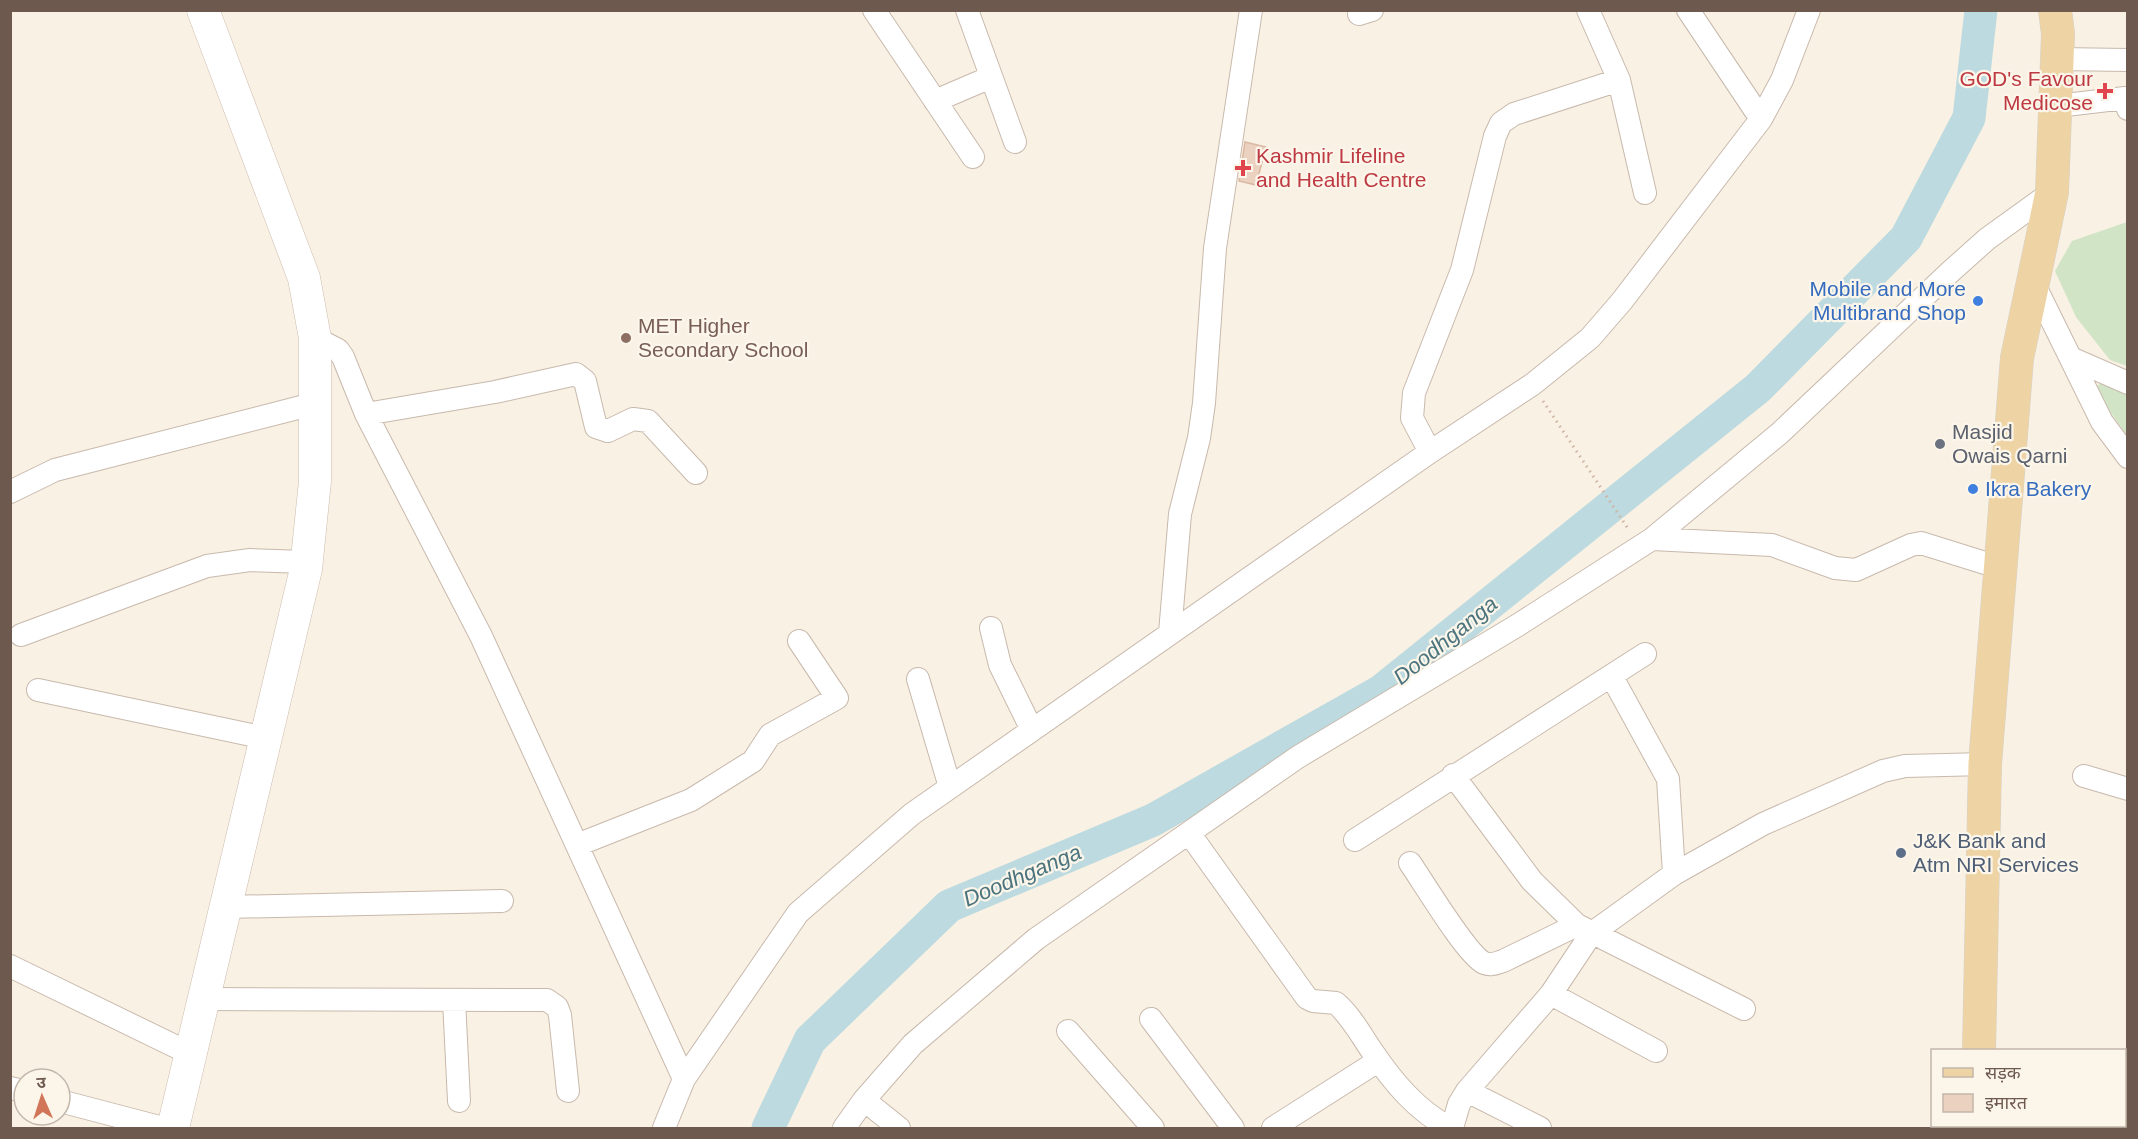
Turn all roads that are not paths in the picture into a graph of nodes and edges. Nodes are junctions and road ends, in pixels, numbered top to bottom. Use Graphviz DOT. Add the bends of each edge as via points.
graph roads {
  1 [pos="202,10"];
  2 [pos="874,10"];
  3 [pos="967,10"];
  4 [pos="1251,10"];
  5 [pos="1588,10"];
  6 [pos="1688,10"];
  7 [pos="1809,10"];
  8 [pos="2055,10"];
  9 [pos="2057,59"];
  10 [pos="2127,60"];
  11 [pos="991,77"];
  12 [pos="1619,80"];
  13 [pos="935,101"];
  14 [pos="2056,105"];
  15 [pos="2127,109"];
  16 [pos="1761,118"];
  17 [pos="1015,142"];
  18 [pos="973,157"];
  19 [pos="2052,192"];
  20 [pos="1645,194"];
  21 [pos="2033,282"];
  22 [pos="315,338"];
  23 [pos="2073,359"];
  24 [pos="2127,382"];
  25 [pos="313,404"];
  26 [pos="366,414"];
  27 [pos="1430,452"];
  28 [pos="2127,457"];
  29 [pos="696,473"];
  30 [pos="10,492"];
  31 [pos="1652,539"];
  32 [pos="306,562"];
  33 [pos="2001,568"];
  34 [pos="991,628"];
  35 [pos="1170,633"];
  36 [pos="21,635"];
  37 [pos="799,641"];
  38 [pos="1645,654"];
  39 [pos="1612,677"];
  40 [pos="918,680"];
  41 [pos="38,690"];
  42 [pos="1032,730"];
  43 [pos="266,738"];
  44 [pos="1985,764"];
  45 [pos="1453,775"];
  46 [pos="2084,776"];
  47 [pos="950,787"];
  48 [pos="2127,789"];
  49 [pos="1189,833"];
  50 [pos="1355,840"];
  51 [pos="577,845"];
  52 [pos="1410,863"];
  53 [pos="1674,874"];
  54 [pos="502,901"];
  55 [pos="226,907"];
  56 [pos="1584,930"];
  57 [pos="10,966"];
  58 [pos="1551,994"];
  59 [pos="204,999"];
  60 [pos="454,1000"];
  61 [pos="1744,1009"];
  62 [pos="1151,1019"];
  63 [pos="1068,1032"];
  64 [pos="1979,1049"];
  65 [pos="1656,1051"];
  66 [pos="191,1054"];
  67 [pos="1378,1061"];
  68 [pos="684,1079"];
  69 [pos="568,1090"];
  70 [pos="1467,1091"];
  71 [pos="864,1100"];
  72 [pos="459,1101"];
  73 [pos="72,1104"];
  74 [pos="163,1128"];
  75 [pos="173,1128"];
  76 [pos="664,1128"];
  77 [pos="844,1128"];
  78 [pos="899,1128"];
  79 [pos="1153,1128"];
  80 [pos="1233,1128"];
  81 [pos="1273,1128"];
  82 [pos="1451,1128"];
  83 [pos="1540,1128"];
  1 -- 22 [label="main road" via="304,278"];
  2 -- 13 [label="street"];
  3 -- 11 [label="street"];
  4 -- 35 [label="street" via="1215,248 1204,403 1180,514"];
  5 -- 12 [label="street"];
  6 -- 16 [label="street"];
  7 -- 16 [label="street" via="1782,80"];
  8 -- 9 [label="main road"];
  9 -- 10 [label="street"];
  9 -- 14 [label="main road"];
  11 -- 13 [label="street"];
  11 -- 17 [label="street"];
  12 -- 20 [label="street"];
  12 -- 27 [label="street" via="1514,114 1501,123 1462,270 1414,393 1412,418"];
  13 -- 18 [label="street"];
  14 -- 15 [label="street" via="2125,98"];
  14 -- 19 [label="main road"];
  16 -- 27 [label="street" via="1590,338 1533,384"];
  19 -- 21 [label="main road"];
  19 -- 31 [label="street" via="1956,266 1780,433"];
  21 -- 23 [label="street"];
  21 -- 33 [label="main road" via="2017,358"];
  22 -- 25 [label="main road"];
  22 -- 26 [label="street" via="338,350"];
  23 -- 24 [label="street"];
  23 -- 28 [label="street" via="2102,422"];
  25 -- 30 [label="street" via="55,470"];
  25 -- 32 [label="main road" via="315,481"];
  26 -- 29 [label="street" via="576,374 585,381 596,427 608,431 633,419 648,421"];
  26 -- 51 [label="street" via="481,636"];
  27 -- 35 [label="street"];
  31 -- 33 [label="street" via="1772,545 1835,568 1856,570 1921,543"];
  31 -- 49 [label="street" via="1298,757"];
  32 -- 36 [label="street" via="250,560 207,566"];
  32 -- 43 [label="main road"];
  33 -- 44 [label="main road"];
  34 -- 42 [label="street" via="1000,665"];
  35 -- 42 [label="street"];
  37 -- 51 [label="street" via="837,698 770,735 753,761 691,800"];
  38 -- 39 [label="street"];
  39 -- 45 [label="street"];
  39 -- 53 [label="street" via="1668,779"];
  40 -- 47 [label="street"];
  41 -- 43 [label="street"];
  42 -- 47 [label="street"];
  43 -- 55 [label="main road"];
  44 -- 53 [label="street" via="1905,766 1883,771 1763,824"];
  44 -- 64 [label="main road"];
  45 -- 50 [label="street"];
  45 -- 56 [label="street" via="1532,880"];
  46 -- 48 [label="street"];
  47 -- 68 [label="street" via="912,814 798,913"];
  49 -- 67 [label="street" via="1307,998 1336,1003"];
  49 -- 71 [label="street" via="1036,939 913,1044"];
  51 -- 68 [label="street"];
  52 -- 56 [label="street" via="1469,949 1484,963 1492,965"];
  53 -- 56 [label="street"];
  54 -- 55 [label="street"];
  55 -- 59 [label="main road"];
  56 -- 58 [label="street"];
  56 -- 61 [label="street"];
  57 -- 66 [label="street"];
  58 -- 65 [label="street"];
  58 -- 70 [label="street"];
  59 -- 60 [label="street"];
  59 -- 66 [label="main road"];
  60 -- 69 [label="street" via="529,999 552,1003 560,1015"];
  60 -- 72 [label="street"];
  62 -- 80 [label="street"];
  63 -- 79 [label="street"];
  66 -- 75 [label="main road"];
  67 -- 81 [label="street"];
  67 -- 82 [label="street" via="1423,1112"];
  68 -- 76 [label="street"];
  70 -- 82 [label="street"];
  70 -- 83 [label="street"];
  71 -- 77 [label="street"];
  71 -- 78 [label="street"];
  73 -- 74 [label="street"];
}
